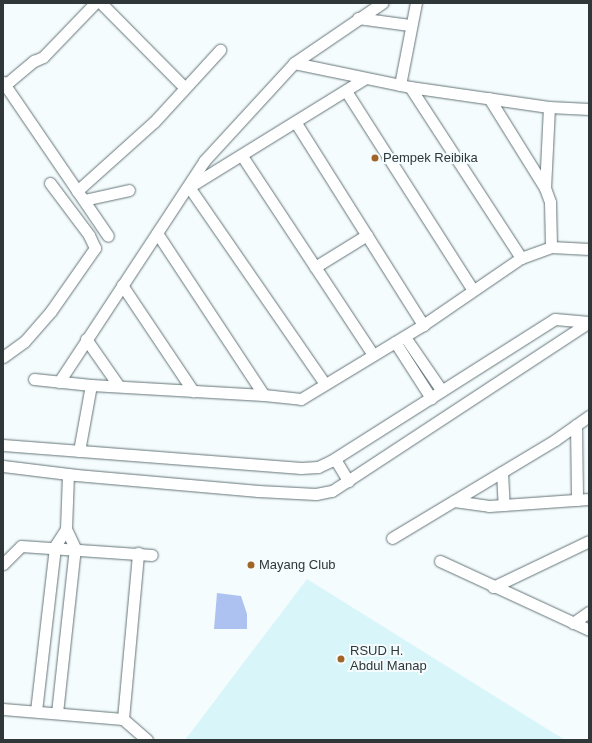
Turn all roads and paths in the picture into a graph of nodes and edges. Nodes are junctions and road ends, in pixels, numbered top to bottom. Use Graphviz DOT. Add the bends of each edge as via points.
graph roads {
  1 [pos="95,3"];
  2 [pos="102,3"];
  3 [pos="382,3"];
  4 [pos="416,3"];
  5 [pos="358,18"];
  6 [pos="410,25"];
  7 [pos="220,50"];
  8 [pos="294,63"];
  9 [pos="364,79"];
  10 [pos="4,83"];
  11 [pos="405,86"];
  12 [pos="184,87"];
  13 [pos="346,91"];
  14 [pos="489,98"];
  15 [pos="549,107"];
  16 [pos="589,109"];
  17 [pos="296,123"];
  18 [pos="242,156"];
  19 [pos="50,183"];
  20 [pos="189,187"];
  21 [pos="545,188"];
  22 [pos="129,190"];
  23 [pos="77,191"];
  24 [pos="84,200"];
  25 [pos="157,233"];
  26 [pos="367,234"];
  27 [pos="108,236"];
  28 [pos="551,247"];
  29 [pos="589,249"];
  30 [pos="521,258"];
  31 [pos="315,267"];
  32 [pos="122,284"];
  33 [pos="473,290"];
  34 [pos="589,322"];
  35 [pos="423,325"];
  36 [pos="405,336"];
  37 [pos="86,339"];
  38 [pos="395,342"];
  39 [pos="374,355"];
  40 [pos="3,357"];
  41 [pos="34,379"];
  42 [pos="59,382"];
  43 [pos="326,384"];
  44 [pos="91,385"];
  45 [pos="118,385"];
  46 [pos="193,390"];
  47 [pos="442,391"];
  48 [pos="264,395"];
  49 [pos="431,398"];
  50 [pos="589,416"];
  51 [pos="576,425"];
  52 [pos="3,445"];
  53 [pos="80,451"];
  54 [pos="335,459"];
  55 [pos="3,466"];
  56 [pos="502,472"];
  57 [pos="68,474"];
  58 [pos="348,481"];
  59 [pos="589,499"];
  60 [pos="578,500"];
  61 [pos="454,501"];
  62 [pos="504,505"];
  63 [pos="66,529"];
  64 [pos="392,538"];
  65 [pos="589,541"];
  66 [pos="55,546"];
  67 [pos="75,548"];
  68 [pos="138,553"];
  69 [pos="152,554"];
  70 [pos="440,561"];
  71 [pos="3,564"];
  72 [pos="493,587"];
  73 [pos="589,612"];
  74 [pos="573,623"];
  75 [pos="589,630"];
  76 [pos="3,709"];
  77 [pos="36,711"];
  78 [pos="57,713"];
  79 [pos="123,719"];
  80 [pos="147,740"];
  1 -- 10 [label="street" via="43,57"];
  2 -- 12 [label="street"];
  3 -- 5 [label="street"];
  4 -- 6 [label="street"];
  5 -- 6 [label="street"];
  5 -- 8 [label="street"];
  6 -- 11 [label="street"];
  7 -- 12 [label="street"];
  8 -- 9 [label="street"];
  8 -- 20 [label="street" via="204,161"];
  9 -- 11 [label="street"];
  9 -- 13 [label="street"];
  10 -- 23 [label="street"];
  11 -- 14 [label="street"];
  11 -- 30 [label="street"];
  12 -- 23 [label="street" via="154,122"];
  13 -- 17 [label="street"];
  13 -- 33 [label="street"];
  14 -- 15 [label="street"];
  14 -- 21 [label="street"];
  15 -- 16 [label="street"];
  15 -- 21 [label="street"];
  17 -- 18 [label="street"];
  17 -- 26 [label="street"];
  18 -- 20 [label="street"];
  18 -- 31 [label="street"];
  19 -- 40 [label="street" via="89,235 95,248 51,311 24,342"];
  20 -- 25 [label="street"];
  20 -- 43 [label="street"];
  21 -- 28 [label="street" via="550,202"];
  22 -- 24 [label="street"];
  23 -- 24 [label="street"];
  24 -- 27 [label="street"];
  25 -- 32 [label="street"];
  25 -- 48 [label="street"];
  26 -- 31 [label="street"];
  26 -- 35 [label="street"];
  28 -- 29 [label="street"];
  28 -- 30 [label="street"];
  30 -- 33 [label="street"];
  31 -- 39 [label="street"];
  32 -- 37 [label="street"];
  32 -- 46 [label="street"];
  33 -- 35 [label="street"];
  34 -- 47 [label="street" via="555,319"];
  34 -- 58 [label="street"];
  35 -- 36 [label="street"];
  36 -- 38 [label="street"];
  36 -- 47 [label="street"];
  37 -- 42 [label="street"];
  37 -- 45 [label="street"];
  38 -- 39 [label="street"];
  38 -- 49 [label="street"];
  39 -- 43 [label="street"];
  41 -- 42 [label="street"];
  42 -- 44 [label="street"];
  43 -- 48 [label="street" via="301,399"];
  44 -- 45 [label="street"];
  44 -- 53 [label="street"];
  45 -- 46 [label="street"];
  46 -- 48 [label="street"];
  47 -- 49 [label="street"];
  49 -- 54 [label="street"];
  50 -- 51 [label="street"];
  51 -- 56 [label="street"];
  51 -- 60 [label="street"];
  52 -- 53 [label="street"];
  53 -- 54 [label="street" via="301,468 318,467"];
  54 -- 58 [label="street"];
  55 -- 57 [label="street"];
  56 -- 61 [label="street"];
  56 -- 62 [label="street"];
  57 -- 58 [label="street" via="316,494 332,491"];
  57 -- 63 [label="street"];
  59 -- 60 [label="street"];
  60 -- 62 [label="street"];
  61 -- 62 [label="street" via="489,506"];
  61 -- 64 [label="street"];
  63 -- 66 [label="street"];
  63 -- 67 [label="street"];
  65 -- 72 [label="street"];
  66 -- 67 [label="street"];
  66 -- 71 [label="street" via="21,546"];
  66 -- 77 [label="street"];
  67 -- 68 [label="street"];
  67 -- 78 [label="street"];
  68 -- 69 [label="street"];
  68 -- 79 [label="street"];
  70 -- 72 [label="street"];
  72 -- 74 [label="street"];
  73 -- 74 [label="street"];
  74 -- 75 [label="street"];
  76 -- 77 [label="street"];
  77 -- 78 [label="street"];
  78 -- 79 [label="street"];
  79 -- 80 [label="street"];
}
